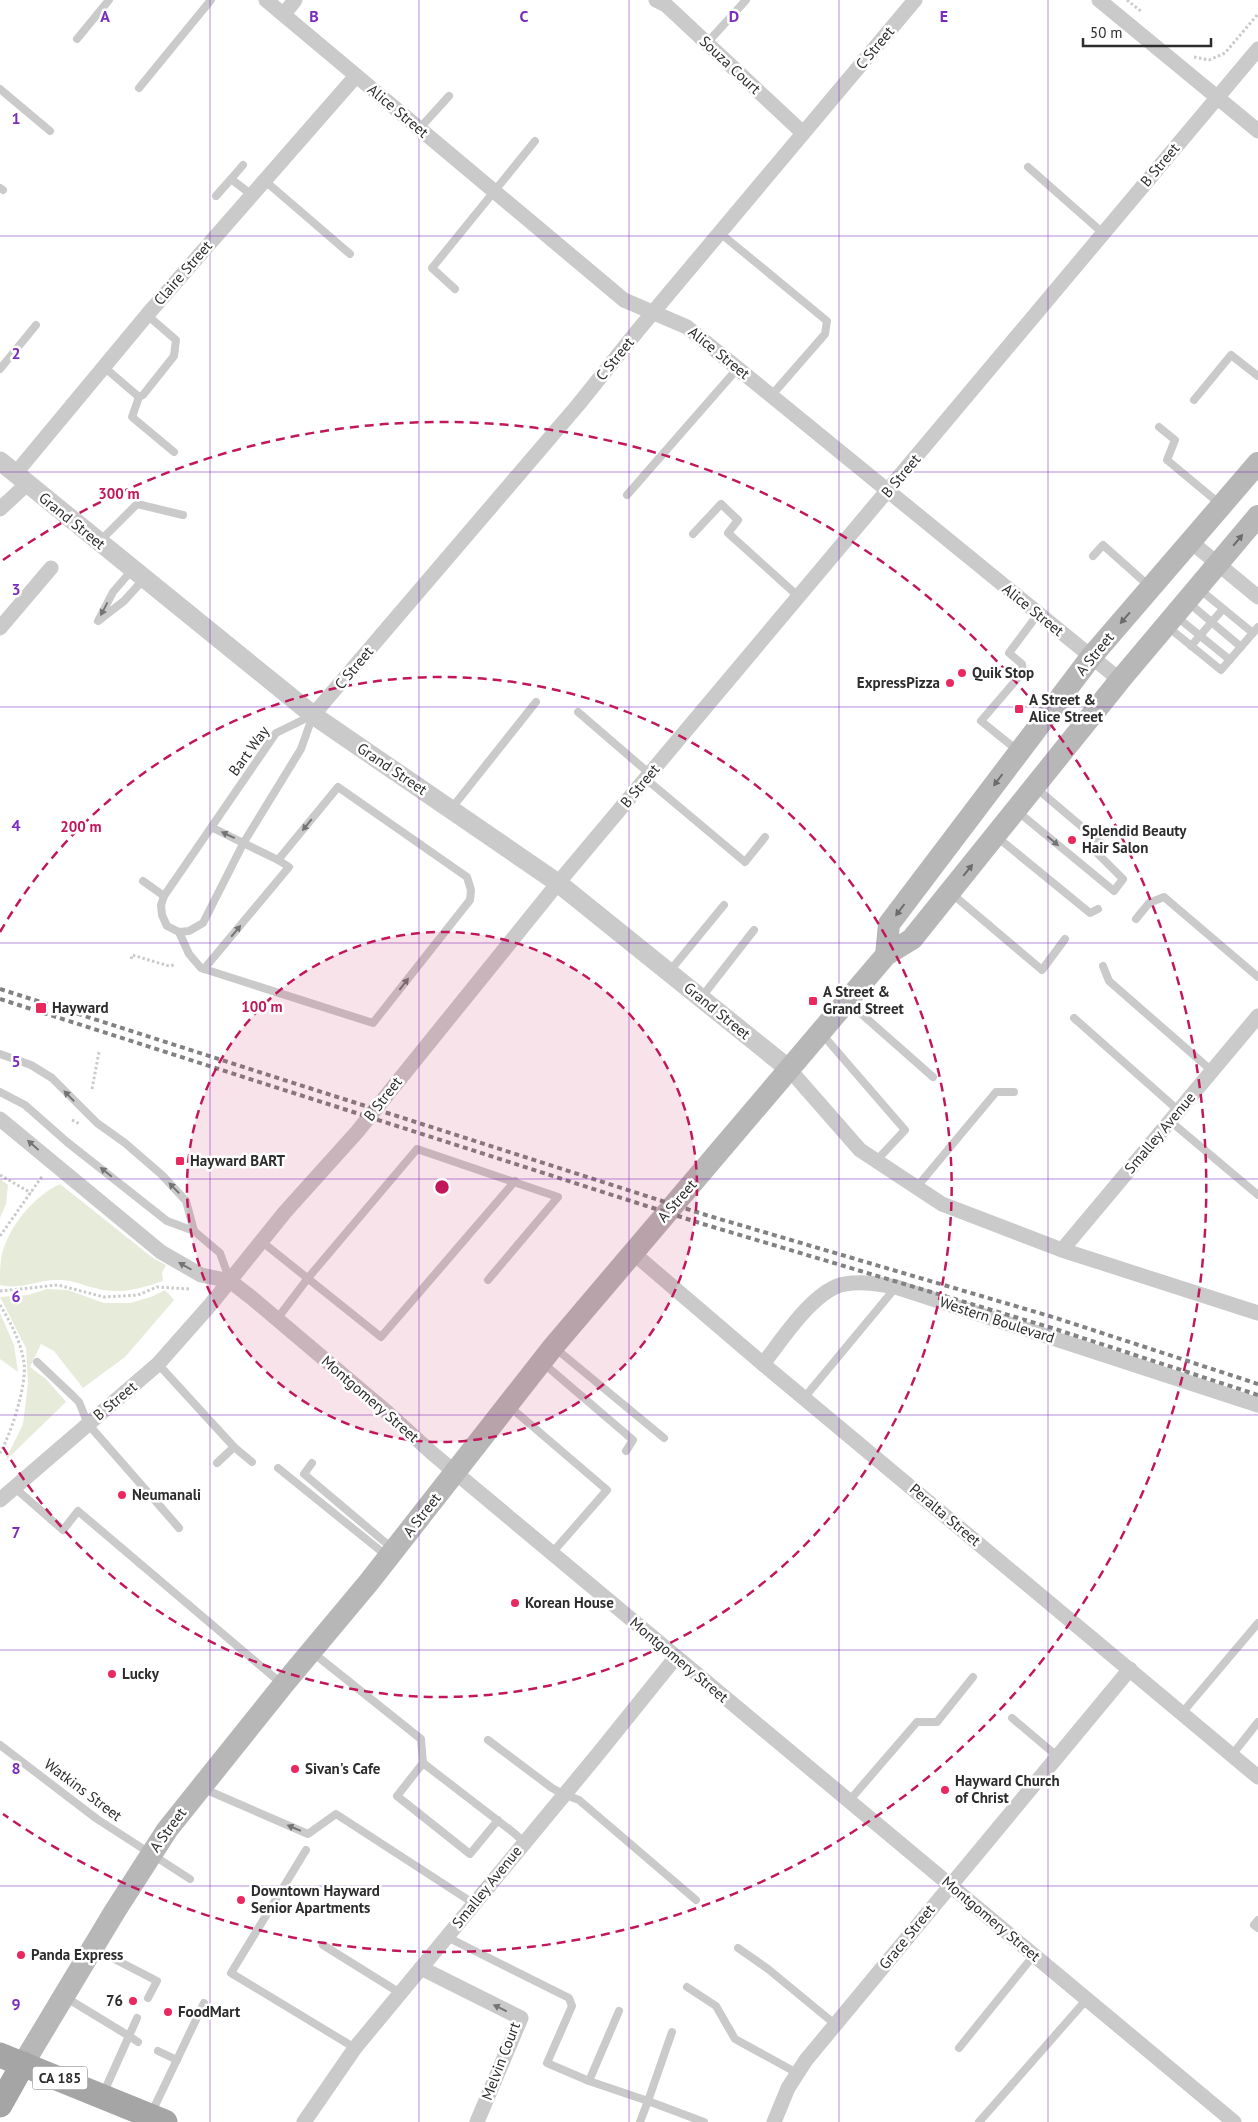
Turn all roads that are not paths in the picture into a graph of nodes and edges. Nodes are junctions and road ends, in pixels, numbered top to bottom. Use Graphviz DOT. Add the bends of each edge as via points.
graph roads {
  1 [pos="109,0"];
  2 [pos="211,0"];
  3 [pos="266,0"];
  4 [pos="295,0"];
  5 [pos="656,0"];
  6 [pos="746,0"];
  7 [pos="915,0"];
  8 [pos="1106,2"];
  9 [pos="284,14"];
  10 [pos="77,39"];
  11 [pos="707,43"];
  12 [pos="1258,49"];
  13 [pos="356,76"];
  14 [pos="0,88"];
  15 [pos="139,88"];
  16 [pos="448,96"];
  17 [pos="1217,97"];
  18 [pos="419,129"];
  19 [pos="1258,131"];
  20 [pos="50,132"];
  21 [pos="803,133"];
  22 [pos="535,141"];
  23 [pos="243,165"];
  24 [pos="1028,167"];
  25 [pos="231,179"];
  26 [pos="264,180"];
  27 [pos="493,192"];
  28 [pos="252,195"];
  29 [pos="216,196"];
  30 [pos="720,233"];
  31 [pos="1104,234"];
  32 [pos="350,254"];
  33 [pos="455,289"];
  34 [pos="654,312"];
  35 [pos="147,315"];
  36 [pos="36,325"];
  37 [pos="104,367"];
  38 [pos="0,368"];
  39 [pos="738,368"];
  40 [pos="1258,376"];
  41 [pos="771,396"];
  42 [pos="138,397"];
  43 [pos="1194,400"];
  44 [pos="1159,427"];
  45 [pos="174,452"];
  46 [pos="1258,463"];
  47 [pos="9,470"];
  48 [pos="888,492"];
  49 [pos="627,495"];
  50 [pos="1221,506"];
  51 [pos="0,509"];
  52 [pos="183,515"];
  53 [pos="1258,516"];
  54 [pos="694,534"];
  55 [pos="1190,541"];
  56 [pos="100,542"];
  57 [pos="1092,556"];
  58 [pos="1218,564"];
  59 [pos="51,568"];
  60 [pos="138,574"];
  61 [pos="1151,588"];
  62 [pos="799,597"];
  63 [pos="1258,597"];
  64 [pos="1181,607"];
  65 [pos="1223,609"];
  66 [pos="1038,614"];
  67 [pos="1212,623"];
  68 [pos="0,628"];
  69 [pos="1255,630"];
  70 [pos="1200,636"];
  71 [pos="1191,646"];
  72 [pos="1241,647"];
  73 [pos="1091,657"];
  74 [pos="1230,660"];
  75 [pos="1120,680"];
  76 [pos="536,702"];
  77 [pos="578,712"];
  78 [pos="313,715"];
  79 [pos="1019,752"];
  80 [pos="648,776"];
  81 [pos="1034,786"];
  82 [pos="451,809"];
  83 [pos="1016,809"];
  84 [pos="213,828"];
  85 [pos="995,835"];
  86 [pos="766,837"];
  87 [pos="244,842"];
  88 [pos="278,860"];
  89 [pos="142,881"];
  90 [pos="558,883"];
  91 [pos="950,892"];
  92 [pos="164,896"];
  93 [pos="724,905"];
  94 [pos="1098,909"];
  95 [pos="1136,919"];
  96 [pos="754,930"];
  97 [pos="180,932"];
  98 [pos="1066,939"];
  99 [pos="886,955"];
  100 [pos="1103,966"];
  101 [pos="204,969"];
  102 [pos="669,972"];
  103 [pos="1258,977"];
  104 [pos="701,998"];
  105 [pos="847,1001"];
  106 [pos="1258,1016"];
  107 [pos="1074,1018"];
  108 [pos="821,1032"];
  109 [pos="0,1054"];
  110 [pos="789,1069"];
  111 [pos="1212,1071"];
  112 [pos="933,1077"];
  113 [pos="0,1092"];
  114 [pos="1014,1092"];
  115 [pos="1174,1116"];
  116 [pos="0,1120"];
  117 [pos="876,1161"];
  118 [pos="515,1181"];
  119 [pos="916,1188"];
  120 [pos="1258,1195"];
  121 [pos="194,1231"];
  122 [pos="262,1241"];
  123 [pos="1062,1250"];
  124 [pos="632,1252"];
  125 [pos="308,1278"];
  126 [pos="488,1280"];
  127 [pos="230,1281"];
  128 [pos="896,1287"];
  129 [pos="1258,1313"];
  130 [pos="277,1319"];
  131 [pos="548,1354"];
  132 [pos="37,1362"];
  133 [pos="158,1364"];
  134 [pos="763,1364"];
  135 [pos="804,1398"];
  136 [pos="1258,1405"];
  137 [pos="508,1406"];
  138 [pos="88,1424"];
  139 [pos="664,1438"];
  140 [pos="234,1447"];
  141 [pos="626,1451"];
  142 [pos="252,1462"];
  143 [pos="217,1463"];
  144 [pos="312,1463"];
  145 [pos="278,1468"];
  146 [pos="456,1472"];
  147 [pos="14,1488"];
  148 [pos="0,1500"];
  149 [pos="178,1528"];
  150 [pos="552,1553"];
  151 [pos="391,1554"];
  152 [pos="1258,1623"];
  153 [pos="312,1651"];
  154 [pos="676,1656"];
  155 [pos="1130,1669"];
  156 [pos="973,1677"];
  157 [pos="283,1685"];
  158 [pos="1182,1712"];
  159 [pos="1012,1718"];
  160 [pos="1258,1722"];
  161 [pos="488,1740"];
  162 [pos="0,1745"];
  163 [pos="1232,1755"];
  164 [pos="1057,1756"];
  165 [pos="423,1763"];
  166 [pos="1258,1777"];
  167 [pos="200,1788"];
  168 [pos="563,1794"];
  169 [pos="849,1801"];
  170 [pos="498,1820"];
  171 [pos="524,1842"];
  172 [pos="306,1850"];
  173 [pos="151,1854"];
  174 [pos="190,1878"];
  175 [pos="950,1885"];
  176 [pos="696,1900"];
  177 [pos="473,1902"];
  178 [pos="1258,1920"];
  179 [pos="1258,1928"];
  180 [pos="447,1937"];
  181 [pos="323,1945"];
  182 [pos="738,1948"];
  183 [pos="94,1949"];
  184 [pos="1034,1955"];
  185 [pos="421,1968"];
  186 [pos="687,1987"];
  187 [pos="400,1994"];
  188 [pos="64,1996"];
  189 [pos="148,1998"];
  190 [pos="1087,1999"];
  191 [pos="204,2003"];
  192 [pos="619,2011"];
  193 [pos="137,2018"];
  194 [pos="836,2025"];
  195 [pos="672,2032"];
  196 [pos="129,2036"];
  197 [pos="138,2042"];
  198 [pos="355,2048"];
  199 [pos="959,2048"];
  200 [pos="158,2051"];
  201 [pos="0,2055"];
  202 [pos="178,2060"];
  203 [pos="24,2064"];
  204 [pos="797,2073"];
  205 [pos="589,2081"];
  206 [pos="102,2096"];
  207 [pos="648,2101"];
  208 [pos="0,2106"];
  209 [pos="158,2119"];
  210 [pos="304,2122"];
  211 [pos="477,2122"];
  212 [pos="640,2122"];
  213 [pos="704,2122"];
  214 [pos="774,2122"];
  215 [pos="979,2122"];
  216 [pos="1234,2122"];
  1 -- 10 [label="lane"];
  2 -- 15 [label="lane"];
  3 -- 9 [label="street, Alice Street"];
  4 -- 9 [label="street"];
  5 -- 11 [label="street, Souza Court" via="666,5"];
  6 -- 11 [label="lane"];
  7 -- 21 [label="street, C Street"];
  8 -- 17 [label="street"];
  9 -- 13 [label="street, Alice Street"];
  11 -- 21 [label="street, Souza Court"];
  12 -- 17 [label="street, B Street"];
  13 -- 18 [label="street, Alice Street"];
  13 -- 26 [label="street, Claire Street"];
  14 -- 20 [label="lane"];
  16 -- 18 [label="lane"];
  17 -- 19 [label="street"];
  17 -- 31 [label="street, B Street"];
  18 -- 27 [label="street, Alice Street"];
  21 -- 30 [label="street, C Street"];
  22 -- 27 [label="lane"];
  23 -- 25 [label="lane"];
  24 -- 31 [label="lane"];
  25 -- 28 [label="lane"];
  25 -- 29 [label="lane"];
  26 -- 28 [label="street, Claire Street"];
  26 -- 32 [label="lane"];
  27 -- 33 [label="lane" via="432,268"];
  27 -- 34 [label="street, Alice Street" via="624,300"];
  28 -- 35 [label="street, Claire Street"];
  30 -- 34 [label="street, C Street"];
  30 -- 41 [label="lane" via="827,321 825,334"];
  31 -- 48 [label="street, B Street"];
  34 -- 39 [label="street, Alice Street" via="687,327"];
  34 -- 78 [label="street, C Street" via="578,406"];
  35 -- 37 [label="street, Claire Street"];
  35 -- 42 [label="lane" via="176,340 174,356"];
  36 -- 38 [label="lane"];
  37 -- 42 [label="lane"];
  37 -- 47 [label="street, Claire Street"];
  39 -- 41 [label="street, Alice Street"];
  39 -- 49 [label="lane"];
  40 -- 43 [label="lane" via="1231,355"];
  41 -- 48 [label="street, Alice Street"];
  42 -- 45 [label="lane" via="132,417"];
  44 -- 50 [label="lane" via="1175,440 1167,460"];
  46 -- 50 [label="main road, A Street"];
  47 -- 51 [label="street, Claire Street"];
  47 -- 56 [label="street, Grand Street"];
  48 -- 62 [label="street, B Street"];
  48 -- 66 [label="street, Alice Street"];
  50 -- 55 [label="main road, A Street"];
  52 -- 56 [label="lane" via="137,504"];
  58 -- 53 [label="main road, A Street, one-way"];
  54 -- 62 [label="lane" via="721,504 738,520 728,533"];
  55 -- 58 [label="street"];
  55 -- 61 [label="main road, A Street"];
  56 -- 60 [label="street, Grand Street"];
  57 -- 61 [label="lane" via="1102,545"];
  58 -- 63 [label="street"];
  58 -- 64 [label="main road, A Street"];
  59 -- 68 [label="street"];
  60 -- 60 [label="lane, one-way" via="113,592 98,621 124,601"];
  60 -- 78 [label="street, Grand Street"];
  61 -- 73 [label="main road, A Street, one-way"];
  62 -- 80 [label="street, B Street"];
  64 -- 65 [label="lane"];
  64 -- 67 [label="lane"];
  64 -- 70 [label="lane"];
  64 -- 71 [label="lane"];
  64 -- 75 [label="main road, A Street"];
  65 -- 67 [label="lane"];
  65 -- 69 [label="lane"];
  66 -- 73 [label="street, Alice Street"];
  66 -- 79 [label="lane" via="1009,653 1022,664 1023,672 981,721"];
  67 -- 70 [label="lane"];
  67 -- 72 [label="lane"];
  69 -- 72 [label="lane"];
  70 -- 71 [label="lane"];
  70 -- 74 [label="lane"];
  71 -- 74 [label="lane" via="1221,670"];
  72 -- 74 [label="lane"];
  73 -- 75 [label="street, Alice Street"];
  73 -- 79 [label="main road, A Street"];
  75 -- 81 [label="main road, A Street"];
  76 -- 82 [label="lane"];
  77 -- 80 [label="lane"];
  78 -- 82 [label="street, Grand Street"];
  78 -- 84 [label="lane, Bart Way" via="276,733"];
  78 -- 87 [label="lane" via="301,749"];
  79 -- 99 [label="main road, A Street, one-way" via="889,924"];
  80 -- 86 [label="lane" via="745,862"];
  80 -- 90 [label="street, B Street"];
  81 -- 83 [label="main road, A Street"];
  83 -- 81 [label="lane, one-way" via="1114,890 1123,879 1097,853 1101,843"];
  82 -- 90 [label="street, Grand Street"];
  83 -- 85 [label="main road, A Street"];
  87 -- 84 [label="lane, one-way"];
  84 -- 92 [label="lane, Bart Way"];
  91 -- 85 [label="main road, A Street, one-way"];
  85 -- 94 [label="lane" via="1090,913"];
  87 -- 88 [label="lane"];
  87 -- 97 [label="lane" via="203,924"];
  101 -- 88 [label="lane, one-way" via="289,867"];
  101 -- 88 [label="lane, one-way" via="374,1023 470,900 467,876 338,787"];
  89 -- 92 [label="lane"];
  90 -- 102 [label="street, Grand Street"];
  90 -- 122 [label="street, B Street" via="357,1132"];
  91 -- 98 [label="lane" via="1042,970"];
  91 -- 99 [label="main road, A Street" via="912,939"];
  92 -- 97 [label="lane" via="162,915 167,926"];
  93 -- 102 [label="lane"];
  95 -- 103 [label="lane" via="1149,903 1164,896"];
  96 -- 104 [label="lane"];
  97 -- 101 [label="lane" via="189,954"];
  99 -- 105 [label="main road, A Street"];
  100 -- 111 [label="lane" via="1109,981"];
  102 -- 104 [label="street, Grand Street"];
  104 -- 110 [label="street, Grand Street"];
  105 -- 108 [label="main road, A Street"];
  105 -- 112 [label="lane"];
  106 -- 111 [label="street, Smalley Avenue"];
  107 -- 115 [label="lane"];
  108 -- 110 [label="main road, A Street"];
  108 -- 117 [label="lane" via="905,1130"];
  121 -- 109 [label="lane, one-way" via="186,1200 162,1175 97,1123 52,1078 31,1065"];
  110 -- 117 [label="street" via="860,1150"];
  110 -- 124 [label="main road, A Street"];
  111 -- 115 [label="street, Smalley Avenue"];
  121 -- 113 [label="lane, one-way" via="167,1220 25,1105"];
  114 -- 119 [label="lane" via="996,1092"];
  115 -- 120 [label="lane"];
  115 -- 123 [label="street, Smalley Avenue"];
  127 -- 116 [label="street, Montgomery Street, one-way" via="201,1275 160,1252"];
  117 -- 119 [label="street"];
  118 -- 125 [label="lane" via="418,1149"];
  118 -- 125 [label="lane" via="381,1337"];
  118 -- 126 [label="lane" via="558,1197"];
  119 -- 123 [label="street" via="942,1204"];
  121 -- 127 [label="lane" via="220,1253"];
  122 -- 125 [label="lane"];
  122 -- 127 [label="street, B Street"];
  123 -- 129 [label="street"];
  124 -- 131 [label="main road, A Street"];
  124 -- 134 [label="street, Peralta Street"];
  125 -- 130 [label="lane"];
  127 -- 130 [label="street, Montgomery Street"];
  127 -- 133 [label="street, B Street"];
  128 -- 134 [label="street, Western Boulevard" via="870,1282 844,1284 824,1293"];
  128 -- 135 [label="lane"];
  128 -- 136 [label="street, Western Boulevard"];
  130 -- 146 [label="street, Montgomery Street"];
  131 -- 137 [label="main road, A Street"];
  131 -- 139 [label="lane"];
  131 -- 141 [label="lane" via="633,1440"];
  132 -- 138 [label="lane" via="74,1396"];
  133 -- 138 [label="street, B Street"];
  133 -- 140 [label="lane"];
  134 -- 135 [label="street, Peralta Street"];
  135 -- 155 [label="street, Peralta Street"];
  137 -- 146 [label="main road, A Street"];
  137 -- 150 [label="lane" via="607,1490"];
  138 -- 147 [label="street, B Street"];
  138 -- 149 [label="lane"];
  140 -- 142 [label="lane"];
  140 -- 143 [label="lane"];
  144 -- 151 [label="lane" via="304,1474"];
  145 -- 151 [label="lane"];
  146 -- 150 [label="street, Montgomery Street"];
  146 -- 151 [label="main road, A Street"];
  147 -- 148 [label="street, B Street"];
  147 -- 157 [label="lane" via="63,1530 78,1511"];
  150 -- 154 [label="street, Montgomery Street"];
  151 -- 153 [label="main road, A Street"];
  152 -- 158 [label="lane"];
  153 -- 157 [label="main road, A Street"];
  153 -- 165 [label="lane" via="421,1739"];
  154 -- 168 [label="street, Smalley Avenue"];
  154 -- 169 [label="street, Montgomery Street"];
  155 -- 158 [label="street, Peralta Street"];
  155 -- 164 [label="street, Grace Street"];
  156 -- 169 [label="lane" via="937,1722 917,1722"];
  157 -- 167 [label="main road, A Street"];
  158 -- 163 [label="street, Peralta Street"];
  159 -- 164 [label="lane"];
  160 -- 163 [label="lane"];
  161 -- 168 [label="lane"];
  162 -- 173 [label="lane, Watkins Street" via="97,1819"];
  163 -- 166 [label="street, Peralta Street"];
  164 -- 175 [label="street, Grace Street"];
  165 -- 170 [label="lane"];
  165 -- 170 [label="lane" via="397,1796 470,1854"];
  167 -- 173 [label="main road, A Street"];
  177 -- 167 [label="lane, one-way" via="336,1814 308,1834"];
  168 -- 171 [label="street, Smalley Avenue"];
  168 -- 176 [label="lane" via="579,1800"];
  169 -- 175 [label="street, Montgomery Street"];
  170 -- 171 [label="lane"];
  171 -- 177 [label="street, Smalley Avenue"];
  172 -- 198 [label="lane" via="258,1922 231,1973"];
  173 -- 174 [label="lane, Watkins Street"];
  173 -- 183 [label="main road, A Street"];
  175 -- 184 [label="street, Montgomery Street"];
  175 -- 194 [label="street, Grace Street"];
  177 -- 180 [label="street, Smalley Avenue"];
  178 -- 179 [label="lane" via="1254,1925"];
  180 -- 185 [label="street, Smalley Avenue"];
  180 -- 205 [label="lane" via="569,1998 572,2006 547,2062"];
  181 -- 187 [label="lane"];
  182 -- 194 [label="lane"];
  183 -- 188 [label="main road, A Street"];
  183 -- 189 [label="lane" via="157,1981"];
  184 -- 190 [label="street, Montgomery Street"];
  184 -- 199 [label="lane"];
  185 -- 187 [label="street, Smalley Avenue"];
  211 -- 185 [label="street, Melvin Court, one-way" via="521,2018"];
  186 -- 204 [label="lane" via="716,2006 735,2039"];
  187 -- 198 [label="street, Smalley Avenue"];
  188 -- 196 [label="lane"];
  188 -- 203 [label="main road, A Street"];
  190 -- 215 [label="lane"];
  190 -- 216 [label="street, Montgomery Street"];
  191 -- 202 [label="lane"];
  192 -- 205 [label="lane"];
  193 -- 196 [label="lane"];
  194 -- 204 [label="street, Grace Street"];
  195 -- 207 [label="lane"];
  196 -- 197 [label="lane"];
  196 -- 206 [label="lane"];
  198 -- 210 [label="street, Smalley Avenue"];
  200 -- 202 [label="lane"];
  201 -- 203 [label="main road"];
  202 -- 209 [label="lane"];
  203 -- 206 [label="main road, CA 185"];
  203 -- 208 [label="main road, A Street"];
  204 -- 214 [label="street, Grace Street"];
  205 -- 207 [label="lane"];
  206 -- 209 [label="main road, CA 185"];
  207 -- 212 [label="lane"];
  207 -- 213 [label="lane"];
}
